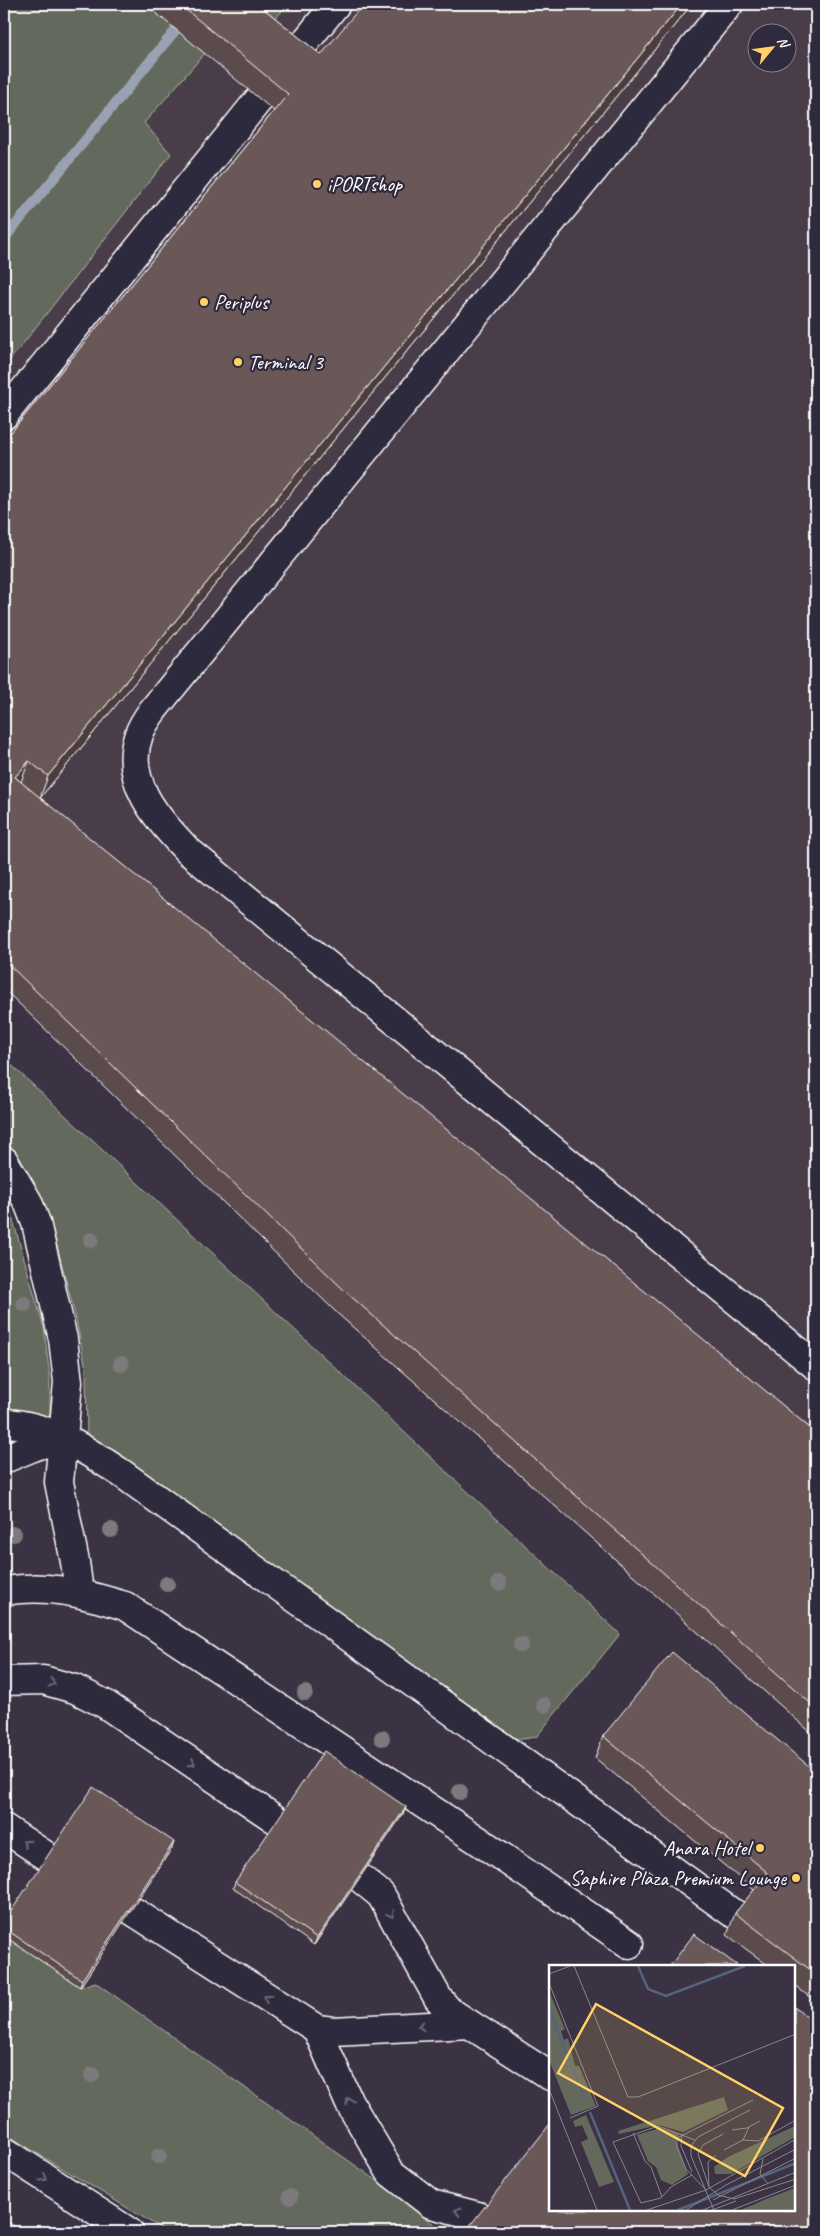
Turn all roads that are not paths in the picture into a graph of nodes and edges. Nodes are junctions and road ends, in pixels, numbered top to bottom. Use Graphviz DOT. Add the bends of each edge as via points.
graph roads {
  1 [pos="336,4"];
  2 [pos="729,4"];
  3 [pos="4,415"];
  4 [pos="4,1161"];
  5 [pos="816,1366"];
  6 [pos="4,1423"];
  7 [pos="64,1439"];
  8 [pos="4,1459"];
  9 [pos="4,1591"];
  10 [pos="79,1592"];
  11 [pos="4,1681"];
  12 [pos="278,1821"];
  13 [pos="4,1828"];
  14 [pos="48,1857"];
  15 [pos="360,1878"];
  16 [pos="131,1910"];
  17 [pos="741,1916"];
  18 [pos="629,1944"];
  19 [pos="469,2024"];
  20 [pos="317,2029"];
  21 [pos="549,2075"];
  22 [pos="4,2151"];
  23 [pos="129,2232"];
  24 [pos="502,2232"];
  1 -- 3 [label="lane"];
  2 -- 5 [label="lane" via="153,710 139,734 134,762 143,797 160,822 187,850"];
  4 -- 7 [label="lane" via="28,1202 36,1223 63,1339 68,1382"];
  6 -- 7 [label="lane" via="31,1426"];
  7 -- 8 [label="lane" via="38,1445"];
  7 -- 10 [label="lane" via="59,1482"];
  7 -- 17 [label="lane" via="124,1475 731,1912"];
  9 -- 10 [label="lane" via="34,1587"];
  10 -- 18 [label="lane" via="125,1606"];
  11 -- 12 [label="lane, one-way" via="43,1680 75,1688 105,1704"];
  14 -- 13 [label="lane, one-way"];
  15 -- 19 [label="lane, one-way" via="381,1895 438,1998 449,2011"];
  20 -- 16 [label="lane, one-way"];
  19 -- 20 [label="lane, one-way"];
  19 -- 21 [label="lane"];
  24 -- 20 [label="lane, one-way" via="478,2216 431,2204 391,2173 349,2102"];
  22 -- 23 [label="lane, one-way"];
}
